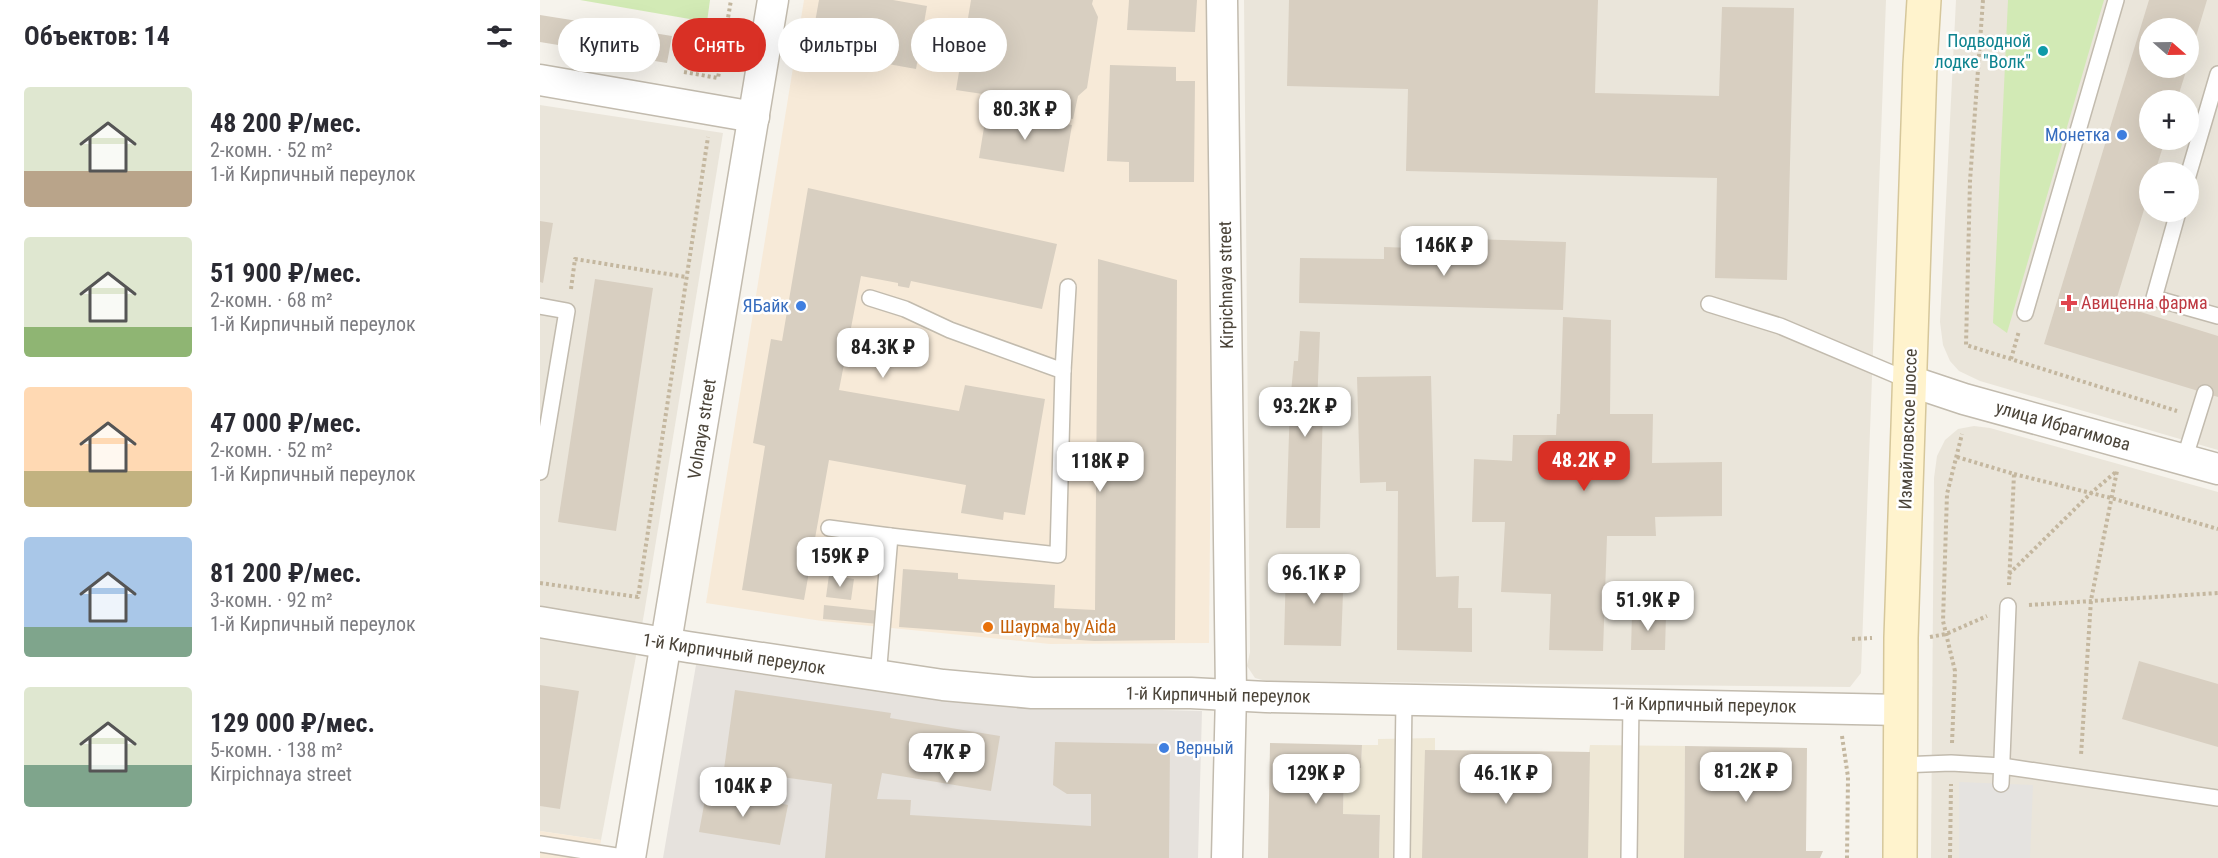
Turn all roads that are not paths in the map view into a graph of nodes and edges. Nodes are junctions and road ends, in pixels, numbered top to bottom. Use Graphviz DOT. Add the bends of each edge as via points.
graph roads {
  1 [pos="773,0"];
  2 [pos="1222,0"];
  3 [pos="1924,0"];
  4 [pos="2116,0"];
  5 [pos="2218,74"];
  6 [pos="540,80"];
  7 [pos="754,117"];
  8 [pos="2192,162"];
  9 [pos="2175,222"];
  10 [pos="1068,287"];
  11 [pos="870,298"];
  12 [pos="1709,304"];
  13 [pos="540,306"];
  14 [pos="2025,313"];
  15 [pos="2218,316"];
  16 [pos="1063,371"];
  17 [pos="1910,381"];
  18 [pos="2205,393"];
  19 [pos="2184,460"];
  20 [pos="2218,469"];
  21 [pos="540,472"];
  22 [pos="828,528"];
  23 [pos="890,536"];
  24 [pos="2008,606"];
  25 [pos="540,621"];
  26 [pos="666,643"];
  27 [pos="878,676"];
  28 [pos="1231,694"];
  29 [pos="1404,699"];
  30 [pos="1631,703"];
  31 [pos="1901,710"];
  32 [pos="1900,765"];
  33 [pos="2002,766"];
  34 [pos="2001,784"];
  35 [pos="2218,798"];
  36 [pos="540,844"];
  37 [pos="629,858"];
  38 [pos="1227,858"];
  39 [pos="1402,858"];
  40 [pos="1629,858"];
  41 [pos="1900,858"];
  1 -- 7 [label="street, Volnaya street"];
  2 -- 28 [label="street, Kirpichnaya street"];
  3 -- 17 [label="main road, Измайловское шоссе"];
  4 -- 14 [label="lane"];
  5 -- 8 [label="lane"];
  6 -- 7 [label="street"];
  7 -- 26 [label="street, Volnaya street"];
  9 -- 15 [label="lane" via="2154,297"];
  10 -- 16 [label="lane"];
  11 -- 16 [label="lane"];
  12 -- 17 [label="lane" via="1780,326"];
  13 -- 21 [label="lane" via="567,311"];
  16 -- 23 [label="lane" via="1058,555"];
  17 -- 19 [label="street, улица Ибрагимова"];
  17 -- 31 [label="main road, Измайловское шоссе"];
  18 -- 19 [label="lane"];
  19 -- 20 [label="street, улица Ибрагимова"];
  22 -- 23 [label="lane"];
  23 -- 27 [label="lane"];
  24 -- 33 [label="lane"];
  25 -- 26 [label="street, 1-й Кирпичный переулок"];
  26 -- 27 [label="street, 1-й Кирпичный переулок"];
  26 -- 37 [label="street, Volnaya street"];
  27 -- 28 [label="street, 1-й Кирпичный переулок" via="1032,693"];
  28 -- 29 [label="street, 1-й Кирпичный переулок"];
  28 -- 38 [label="street, Kirpichnaya street"];
  29 -- 30 [label="street, 1-й Кирпичный переулок"];
  29 -- 39 [label="lane"];
  30 -- 31 [label="street, 1-й Кирпичный переулок"];
  30 -- 40 [label="lane"];
  31 -- 32 [label="main road, Измайловское шоссе"];
  32 -- 33 [label="lane"];
  32 -- 41 [label="main road, Измайловское шоссе"];
  33 -- 34 [label="lane"];
  33 -- 35 [label="lane"];
  36 -- 37 [label="lane"];
}
